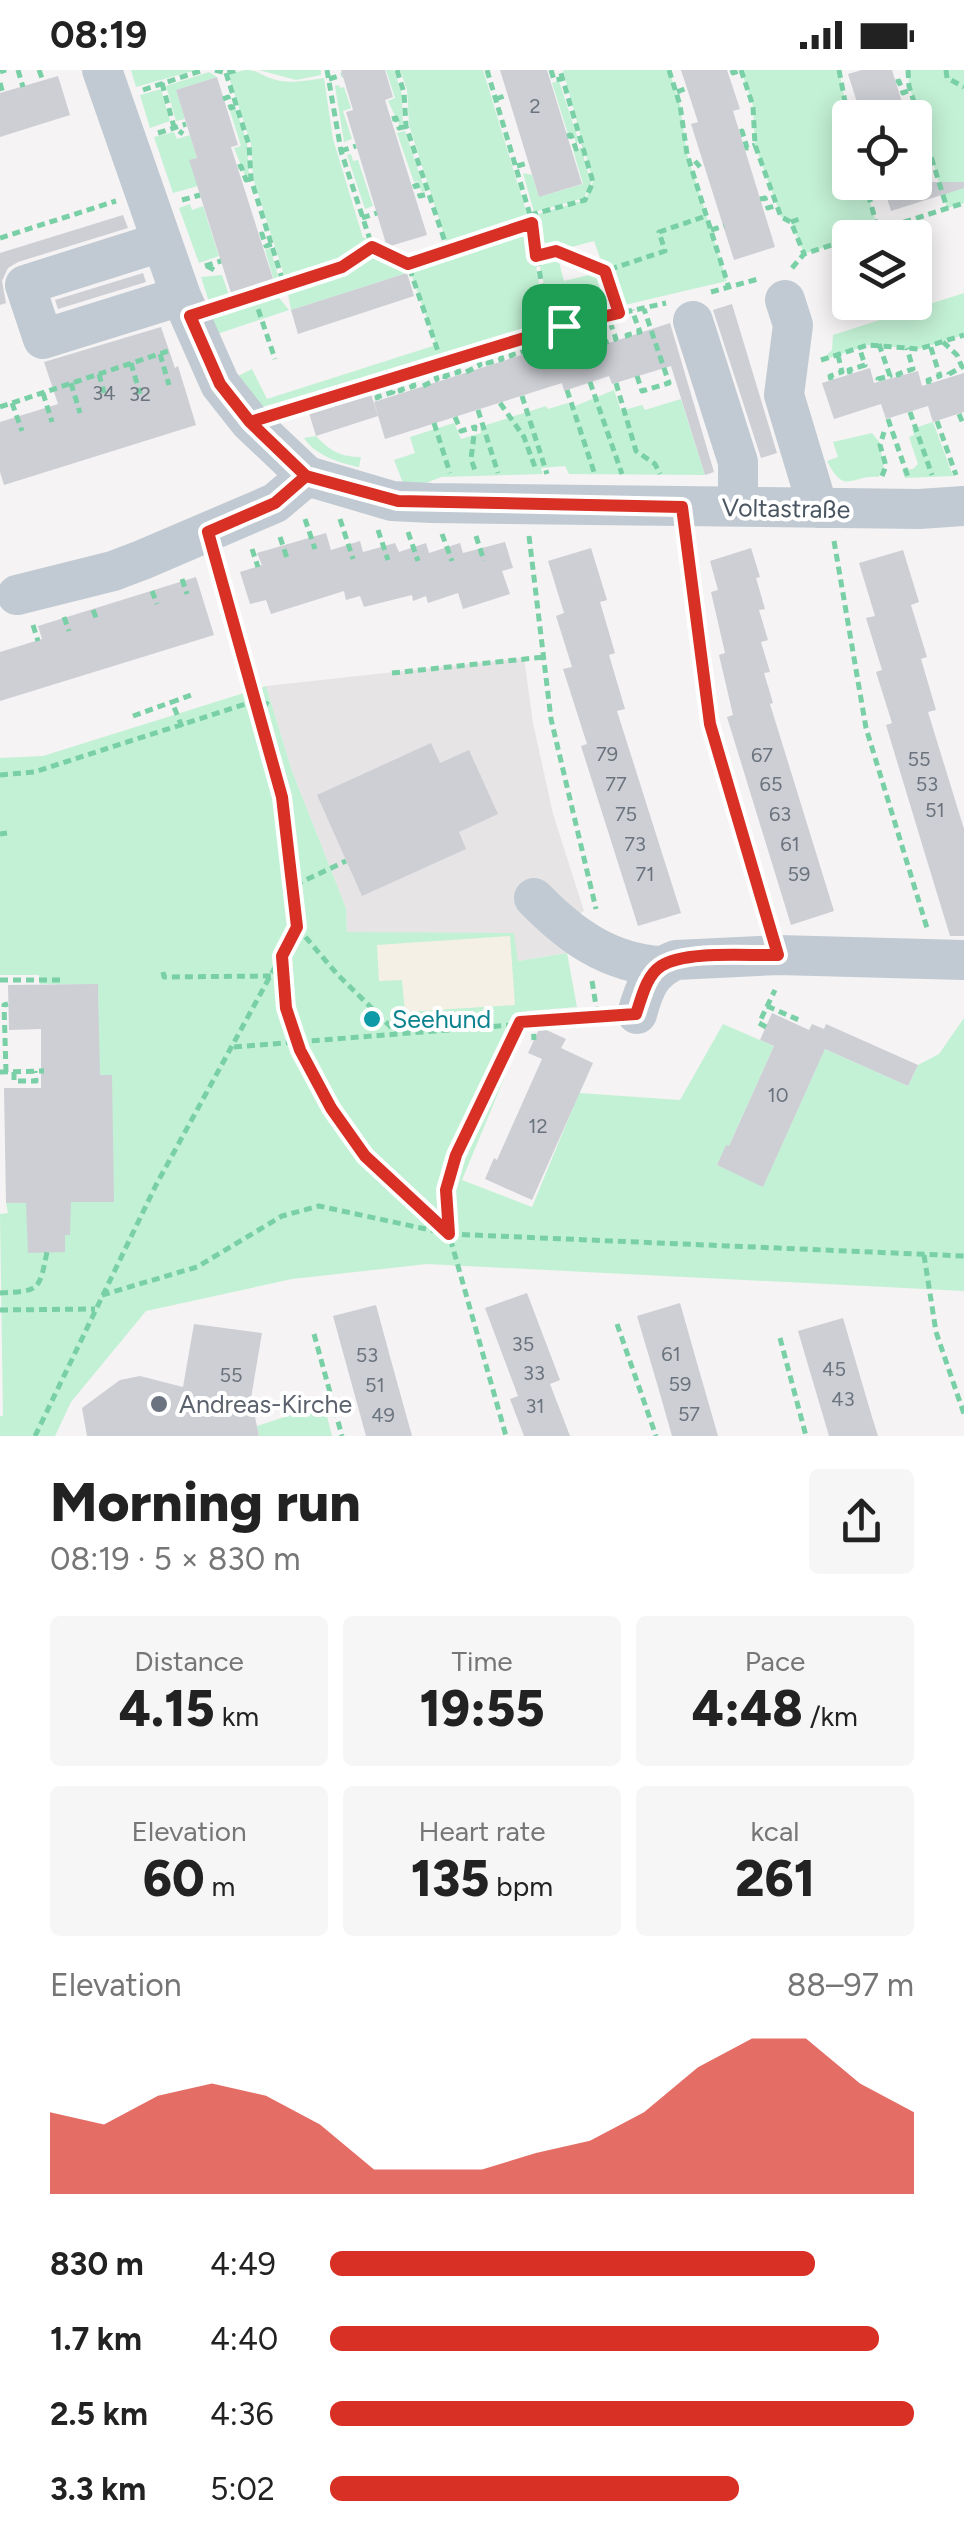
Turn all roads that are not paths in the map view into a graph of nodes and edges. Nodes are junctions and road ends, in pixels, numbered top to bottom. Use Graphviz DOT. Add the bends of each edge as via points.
graph roads {
  1 [pos="107,85"];
  2 [pos="162,242"];
  3 [pos="691,305"];
  4 [pos="789,313"];
  5 [pos="190,318"];
  6 [pos="306,476"];
  7 [pos="960,491"];
  8 [pos="738,492"];
  9 [pos="818,508"];
  10 [pos="17,596"];
  11 [pos="534,898"];
  12 [pos="950,960"];
  13 [pos="661,966"];
  14 [pos="617,1016"];
  1 -- 2 [label="street, Voltastraße"];
  2 -- 5 [label="street, Voltastraße"];
  2 -- 5 [label="street" via="26,284 43,340"];
  3 -- 8 [label="street" via="738,462"];
  4 -- 9 [label="street" via="784,395"];
  5 -- 6 [label="street, Voltastraße" via="220,384"];
  6 -- 9 [label="street, Voltastraße" via="392,500 536,485 672,491"];
  6 -- 10 [label="street" via="275,503 208,532 113,571"];
  7 -- 9 [label="street, Voltastraße" via="919,509"];
  11 -- 13 [label="street" via="588,946"];
  12 -- 13 [label="street" via="784,955 692,958"];
  13 -- 14 [label="street"];
}
